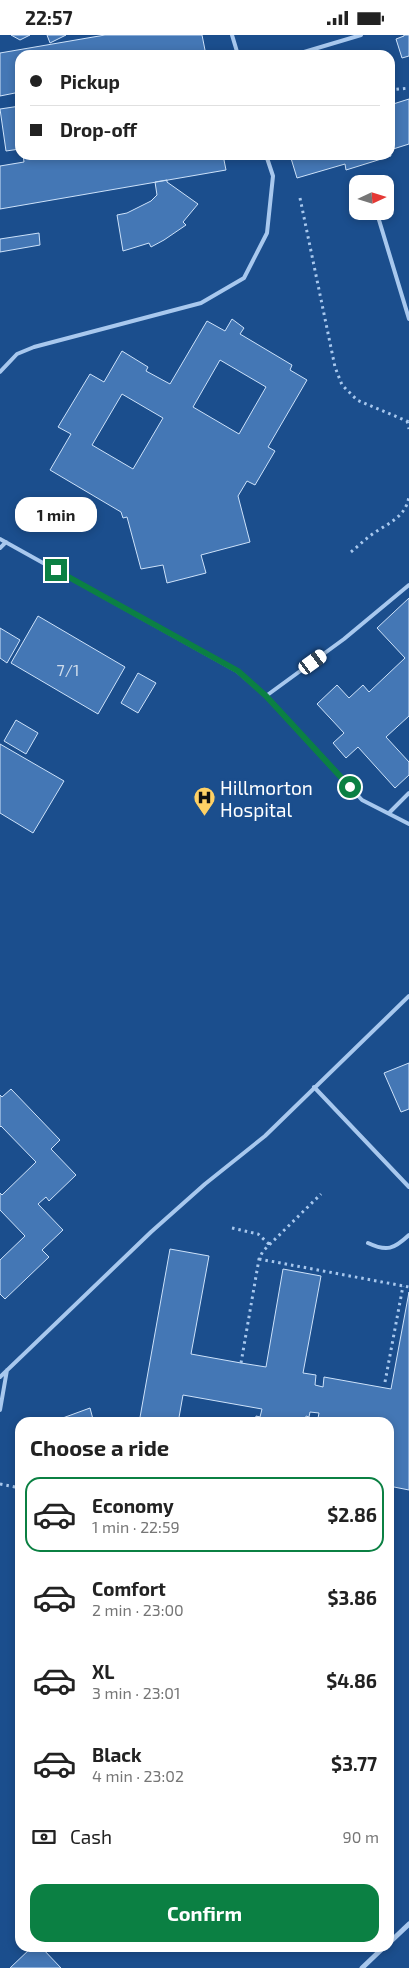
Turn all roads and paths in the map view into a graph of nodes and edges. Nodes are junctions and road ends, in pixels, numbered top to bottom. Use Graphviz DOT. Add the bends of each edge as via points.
graph roads {
  1 [pos="232,35"];
  2 [pos="361,35"];
  3 [pos="236,50"];
  4 [pos="311,50"];
  5 [pos="409,87"];
  6 [pos="395,89"];
  7 [pos="268,160"];
  8 [pos="300,198"];
  9 [pos="379,220"];
  10 [pos="409,319"];
  11 [pos="0,372"];
  12 [pos="408,422"];
  13 [pos="409,429"];
  14 [pos="409,496"];
  15 [pos="0,539"];
  16 [pos="6,542"];
  17 [pos="0,548"];
  18 [pos="352,552"];
  19 [pos="409,585"];
  20 [pos="266,696"];
  21 [pos="409,793"];
  22 [pos="390,813"];
  23 [pos="409,824"];
  24 [pos="409,996"];
  25 [pos="314,1087"];
  26 [pos="409,1187"];
  27 [pos="321,1194"];
  28 [pos="232,1228"];
  29 [pos="409,1235"];
  30 [pos="368,1243"];
  31 [pos="270,1245"];
  32 [pos="260,1259"];
  33 [pos="403,1286"];
  34 [pos="409,1287"];
  35 [pos="241,1363"];
  36 [pos="7,1370"];
  37 [pos="0,1377"];
  38 [pos="385,1383"];
  39 [pos="0,1410"];
  40 [pos="0,1485"];
  41 [pos="15,1487"];
  42 [pos="409,1924"];
  43 [pos="394,1938"];
  44 [pos="379,1952"];
  45 [pos="362,1968"];
  1 -- 3 [label="lane"];
  2 -- 4 [label="lane"];
  5 -- 6 [label="path"];
  7 -- 11 [label="lane" via="273,176 267,233 244,278 201,303 34,347 17,355"];
  8 -- 12 [label="path" via="335,367 342,385 357,400"];
  9 -- 10 [label="lane"];
  12 -- 13 [label="path"];
  14 -- 18 [label="path" via="399,517 366,538"];
  15 -- 16 [label="lane"];
  16 -- 17 [label="lane"];
  16 -- 20 [label="lane" via="238,671"];
  19 -- 20 [label="lane" via="344,639"];
  20 -- 22 [label="lane" via="362,800"];
  21 -- 22 [label="lane"];
  22 -- 23 [label="lane"];
  24 -- 25 [label="lane"];
  25 -- 26 [label="lane"];
  25 -- 36 [label="lane" via="264,1136 151,1232"];
  27 -- 31 [label="path"];
  28 -- 31 [label="path" via="258,1235"];
  29 -- 30 [label="lane" via="389,1249"];
  31 -- 32 [label="path"];
  32 -- 33 [label="path"];
  32 -- 35 [label="path"];
  33 -- 34 [label="path"];
  33 -- 38 [label="path"];
  36 -- 37 [label="lane"];
  36 -- 39 [label="lane"];
  40 -- 41 [label="path"];
  42 -- 43 [label="street"];
  44 -- 45 [label="street"];
}
